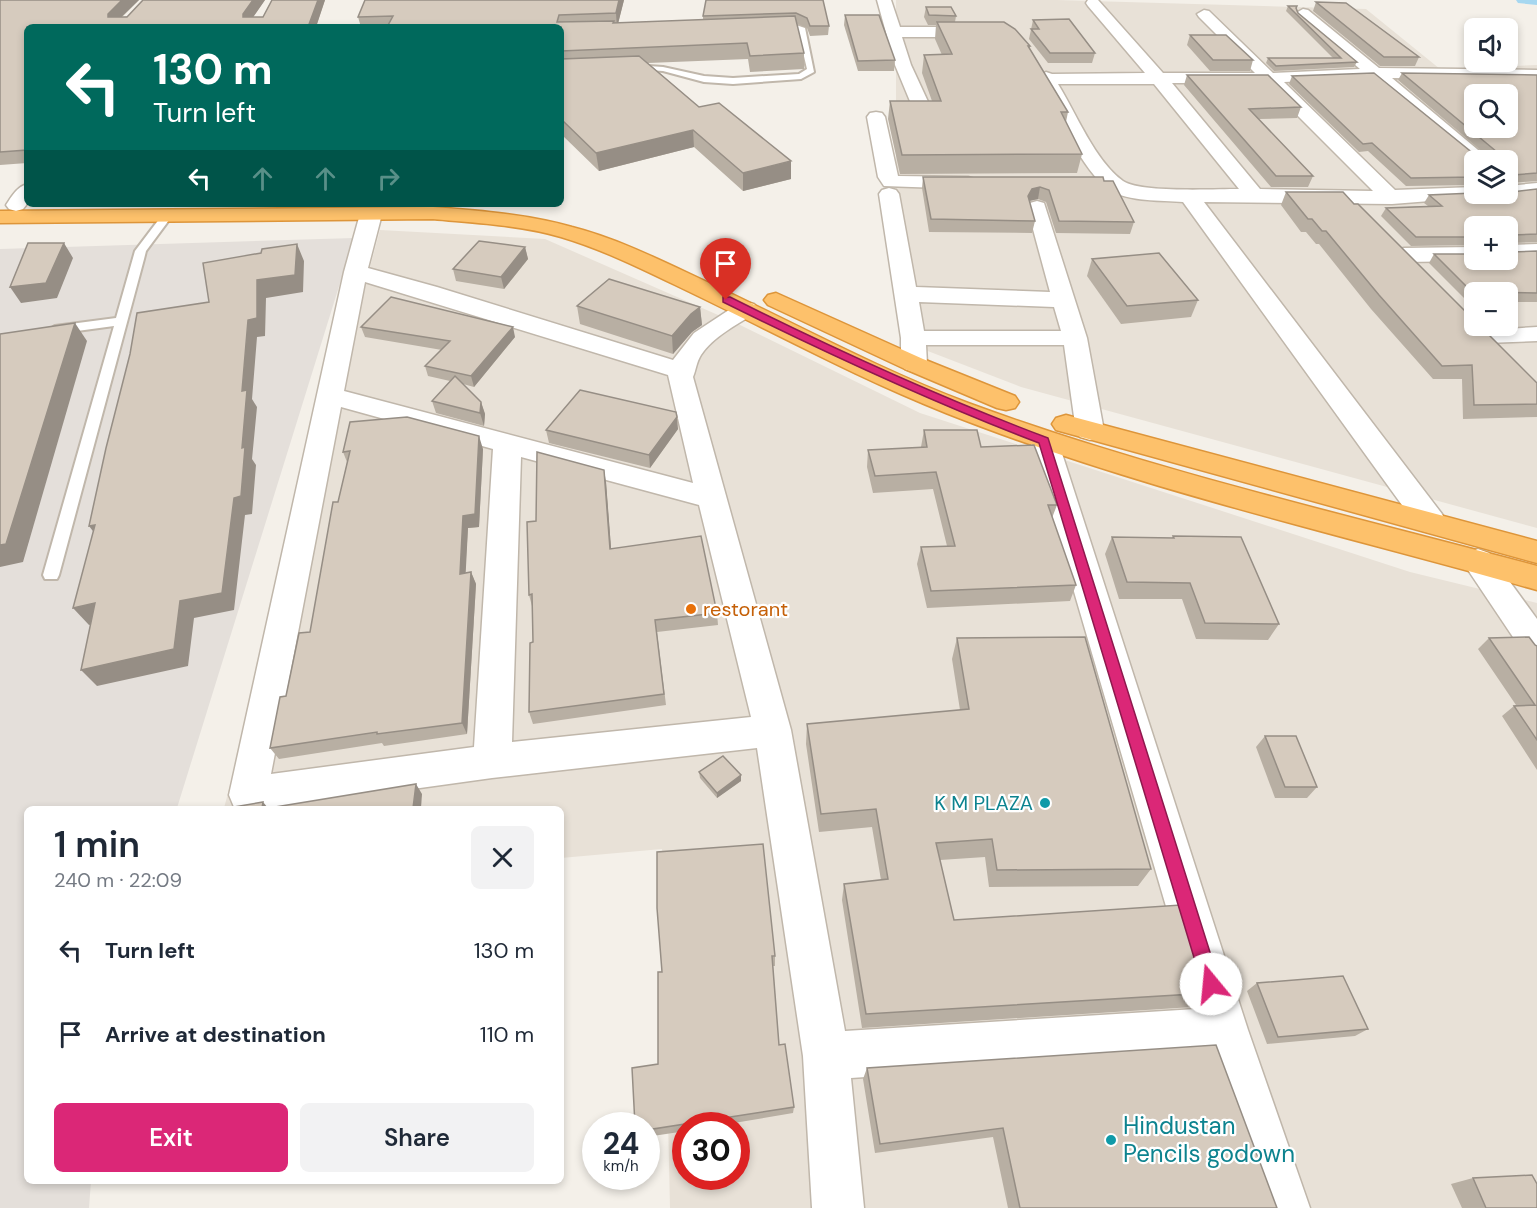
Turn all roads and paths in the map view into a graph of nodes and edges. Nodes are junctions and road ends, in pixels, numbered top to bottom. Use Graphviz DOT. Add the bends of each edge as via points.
graph roads {
  1 [pos="884,0"];
  2 [pos="1093,3"];
  3 [pos="1303,13"];
  4 [pos="1204,14"];
  5 [pos="764,27"];
  6 [pos="895,32"];
  7 [pos="995,32"];
  8 [pos="1036,60"];
  9 [pos="630,67"];
  10 [pos="1375,73"];
  11 [pos="1537,75"];
  12 [pos="1158,78"];
  13 [pos="1267,78"];
  14 [pos="1047,79"];
  15 [pos="921,106"];
  16 [pos="876,117"];
  17 [pos="1468,150"];
  18 [pos="990,182"];
  19 [pos="1083,182"];
  20 [pos="1111,182"];
  21 [pos="889,194"];
  22 [pos="1464,194"];
  23 [pos="1254,195"];
  24 [pos="1189,196"];
  25 [pos="1348,198"];
  26 [pos="1392,198"];
  27 [pos="50,207"];
  28 [pos="489,207"];
  29 [pos="1037,207"];
  30 [pos="371,214"];
  31 [pos="167,216"];
  32 [pos="1372,222"];
  33 [pos="1388,239"];
  34 [pos="1537,251"];
  35 [pos="1518,252"];
  36 [pos="1464,254"];
  37 [pos="1404,255"];
  38 [pos="356,272"];
  39 [pos="1428,278"];
  40 [pos="906,294"];
  41 [pos="1065,300"];
  42 [pos="746,309"];
  43 [pos="120,321"];
  44 [pos="44,332"];
  45 [pos="1518,333"];
  46 [pos="1537,334"];
  47 [pos="1485,336"];
  48 [pos="913,338"];
  49 [pos="1075,338"];
  50 [pos="1508,358"];
  51 [pos="914,364"];
  52 [pos="683,370"];
  53 [pos="330,396"];
  54 [pos="1090,431"];
  55 [pos="1044,441"];
  56 [pos="507,445"];
  57 [pos="710,498"];
  58 [pos="1431,522"];
  59 [pos="1537,552"];
  60 [pos="1478,561"];
  61 [pos="51,575"];
  62 [pos="1537,578"];
  63 [pos="1537,645"];
  64 [pos="773,730"];
  65 [pos="492,761"];
  66 [pos="1225,1030"];
  67 [pos="826,1056"];
  68 [pos="838,1208"];
  69 [pos="1284,1208"];
  1 -- 6 [label="street"];
  2 -- 12 [label="street"];
  3 -- 10 [label="street"];
  4 -- 13 [label="street"];
  5 -- 9 [label="lane" via="802,30 812,70 795,76 724,81"];
  6 -- 7 [label="street"];
  6 -- 15 [label="street" via="903,64"];
  8 -- 14 [label="street"];
  10 -- 11 [label="street"];
  10 -- 13 [label="street"];
  10 -- 17 [label="street"];
  12 -- 13 [label="street"];
  12 -- 14 [label="street"];
  12 -- 23 [label="street"];
  13 -- 26 [label="street"];
  14 -- 20 [label="street" via="1098,169"];
  16 -- 18 [label="street" via="891,182"];
  19 -- 20 [label="street"];
  20 -- 24 [label="street" via="1130,191"];
  21 -- 40 [label="street"];
  22 -- 26 [label="street"];
  23 -- 24 [label="street"];
  23 -- 25 [label="street"];
  24 -- 58 [label="street"];
  25 -- 26 [label="street"];
  25 -- 32 [label="street"];
  27 -- 31 [label="highway"];
  28 -- 51 [label="highway" via="535,212 607,228"];
  29 -- 41 [label="street"];
  30 -- 31 [label="highway"];
  30 -- 38 [label="street"];
  30 -- 42 [label="highway" via="484,217 563,231 604,244"];
  31 -- 43 [label="lane" via="141,251"];
  33 -- 37 [label="street"];
  34 -- 35 [label="street"];
  36 -- 37 [label="street"];
  37 -- 39 [label="street"];
  38 -- 52 [label="street"];
  38 -- 53 [label="street"];
  40 -- 41 [label="street"];
  40 -- 48 [label="street"];
  41 -- 49 [label="street"];
  42 -- 52 [label="street" via="714,329 690,354"];
  42 -- 55 [label="highway" via="952,406"];
  43 -- 44 [label="lane"];
  43 -- 61 [label="lane"];
  45 -- 46 [label="street"];
  47 -- 50 [label="street"];
  48 -- 49 [label="street"];
  48 -- 51 [label="street"];
  49 -- 54 [label="street"];
  51 -- 54 [label="highway"];
  52 -- 57 [label="street" via="680,377"];
  53 -- 56 [label="street"];
  53 -- 65 [label="street" via="248,795"];
  54 -- 58 [label="highway"];
  55 -- 60 [label="highway"];
  55 -- 66 [label="street"];
  56 -- 57 [label="street"];
  56 -- 65 [label="street"];
  57 -- 64 [label="street"];
  58 -- 59 [label="highway"];
  60 -- 62 [label="highway"];
  60 -- 63 [label="street"];
  64 -- 65 [label="street"];
  64 -- 67 [label="street"];
  66 -- 67 [label="street"];
  66 -- 69 [label="street"];
  67 -- 68 [label="street"];
}
